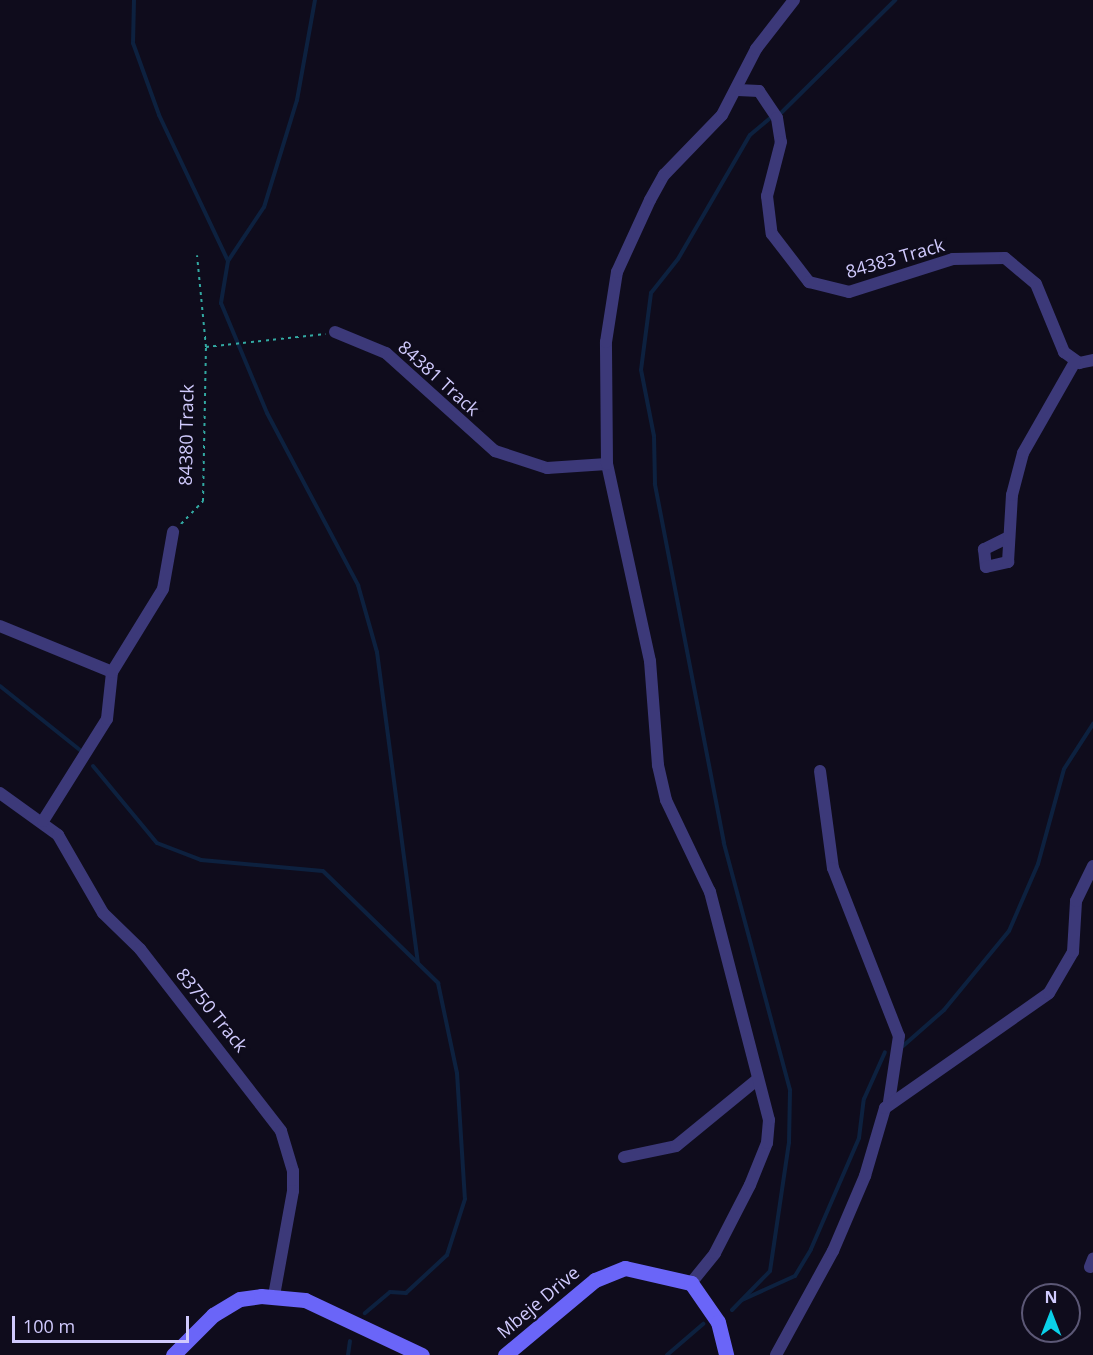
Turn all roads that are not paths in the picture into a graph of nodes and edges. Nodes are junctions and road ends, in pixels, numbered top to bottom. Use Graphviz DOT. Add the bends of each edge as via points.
graph roads {
  1 [pos="794,0"];
  2 [pos="738,90"];
  3 [pos="335,332"];
  4 [pos="1093,360"];
  5 [pos="1075,362"];
  6 [pos="607,464"];
  7 [pos="173,532"];
  8 [pos="1009,537"];
  9 [pos="0,626"];
  10 [pos="112,672"];
  11 [pos="820,771"];
  12 [pos="0,793"];
  13 [pos="43,821"];
  14 [pos="1093,866"];
  15 [pos="758,1078"];
  16 [pos="890,1102"];
  17 [pos="624,1157"];
  18 [pos="691,1283"];
  19 [pos="274,1296"];
  20 [pos="172,1355"];
  21 [pos="422,1355"];
  22 [pos="505,1355"];
  23 [pos="726,1355"];
  24 [pos="776,1355"];
  1 -- 2 [label="street" via="756,50"];
  2 -- 5 [label="street, 84383 Track" via="759,91 777,118 781,142 767,196 772,234 809,282 849,292 953,259 1005,258 1032,278 1059,342"];
  2 -- 6 [label="street" via="711,129 664,175 617,272 606,342"];
  3 -- 6 [label="street, 84381 Track" via="386,353 495,451 547,468"];
  4 -- 5 [label="street"];
  5 -- 8 [label="street" via="1023,453 1012,495"];
  6 -- 15 [label="street" via="650,662 666,801 710,892"];
  7 -- 10 [label="street" via="163,589"];
  9 -- 10 [label="street"];
  10 -- 13 [label="street" via="108,719"];
  11 -- 16 [label="street" via="832,868 899,1036"];
  12 -- 13 [label="street, 83750 Track"];
  13 -- 19 [label="street, 83750 Track" via="67,849 103,913 140,949 281,1131 293,1171 293,1191"];
  14 -- 16 [label="street" via="1076,902 1070,960 1049,993"];
  15 -- 17 [label="street" via="676,1146"];
  15 -- 18 [label="street" via="769,1120 767,1143 715,1253"];
  16 -- 24 [label="street" via="832,1251"];
  18 -- 22 [label="street, Mbeje Drive" via="643,1269 608,1272"];
  18 -- 23 [label="street" via="718,1322"];
  19 -- 20 [label="street" via="228,1304"];
  19 -- 21 [label="street" via="305,1300"];
}
